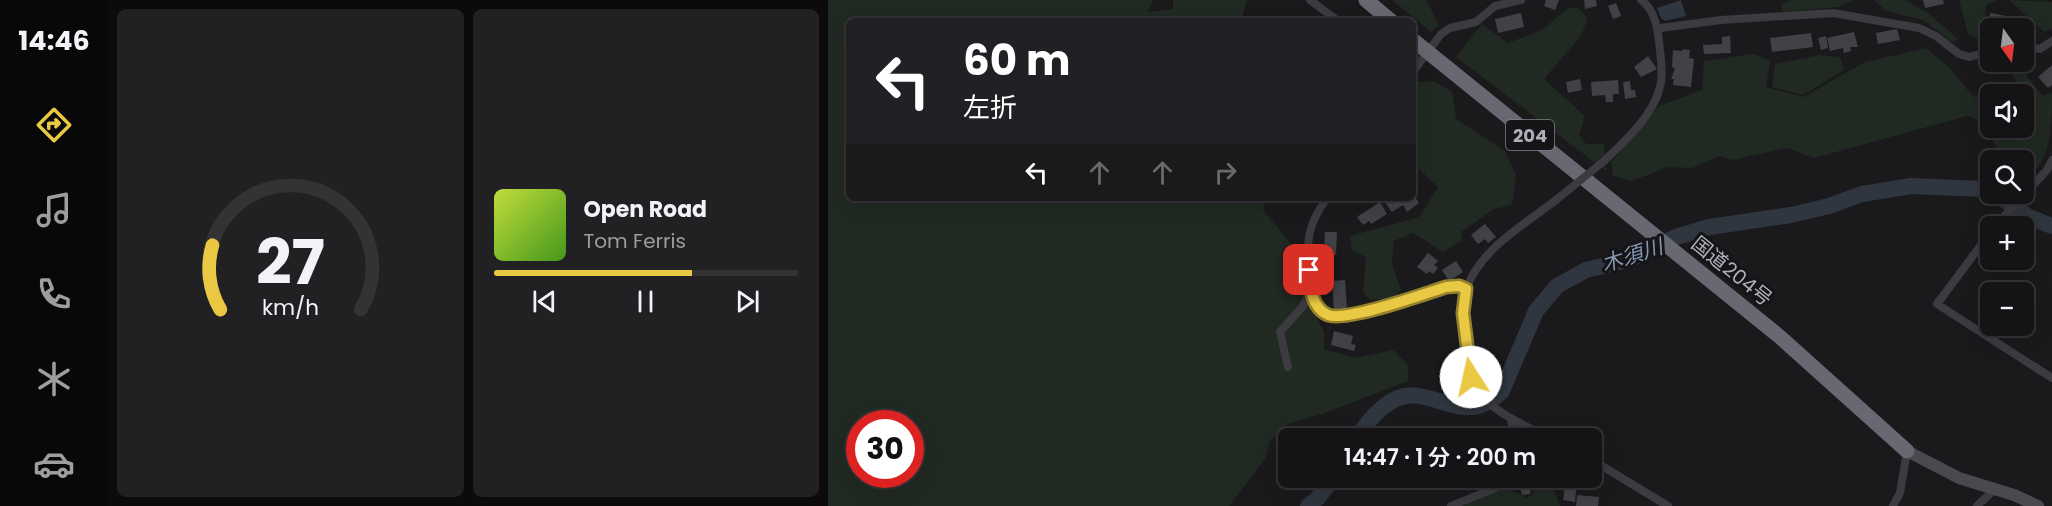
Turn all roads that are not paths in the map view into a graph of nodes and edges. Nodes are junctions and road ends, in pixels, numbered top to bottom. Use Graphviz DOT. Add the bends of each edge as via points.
graph roads {
  1 [pos="1310,0"];
  2 [pos="1366,0"];
  3 [pos="1521,0"];
  4 [pos="1645,1"];
  5 [pos="1334,18"];
  6 [pos="1387,18"];
  7 [pos="1660,28"];
  8 [pos="2052,41"];
  9 [pos="1416,43"];
  10 [pos="2034,48"];
  11 [pos="1428,53"];
  12 [pos="1980,54"];
  13 [pos="1416,68"];
  14 [pos="2052,160"];
  15 [pos="1325,201"];
  16 [pos="2003,216"];
  17 [pos="1980,246"];
  18 [pos="1466,289"];
  19 [pos="1311,290"];
  20 [pos="1288,367"];
  21 [pos="2052,378"];
  22 [pos="1511,418"];
  23 [pos="1512,428"];
  24 [pos="1530,428"];
  25 [pos="1907,451"];
  26 [pos="1602,466"];
  27 [pos="1494,488"];
  28 [pos="1995,489"];
  29 [pos="1450,506"];
  30 [pos="1668,506"];
  31 [pos="1893,506"];
  32 [pos="1977,506"];
  33 [pos="2038,506"];
  1 -- 5 [label="street"];
  2 -- 6 [label="highway"];
  3 -- 11 [label="street" via="1495,6 1476,22 1450,28"];
  4 -- 7 [label="street"];
  7 -- 12 [label="street" via="1721,20 1833,14 1919,28 1959,54"];
  7 -- 18 [label="street, bridge" via="1660,87 1628,139 1498,245"];
  8 -- 10 [label="street" via="2040,49"];
  9 -- 11 [label="highway, 国道204号 / 204"];
  11 -- 13 [label="street"];
  11 -- 25 [label="highway, 国道204号 / 204" via="1780,337"];
  14 -- 16 [label="street"];
  15 -- 19 [label="street" via="1310,226 1306,249"];
  17 -- 21 [label="street" via="1936,304"];
  18 -- 19 [label="street" via="1446,287 1341,316 1328,315 1317,306"];
  18 -- 22 [label="street" via="1463,313 1471,377 1496,410"];
  19 -- 20 [label="street" via="1303,306 1280,332"];
  22 -- 23 [label="street"];
  22 -- 24 [label="street"];
  25 -- 28 [label="street" via="1940,470"];
  25 -- 31 [label="street" via="1900,493"];
  26 -- 30 [label="street"];
  27 -- 29 [label="street"];
  28 -- 32 [label="street"];
  28 -- 33 [label="street"];
}
